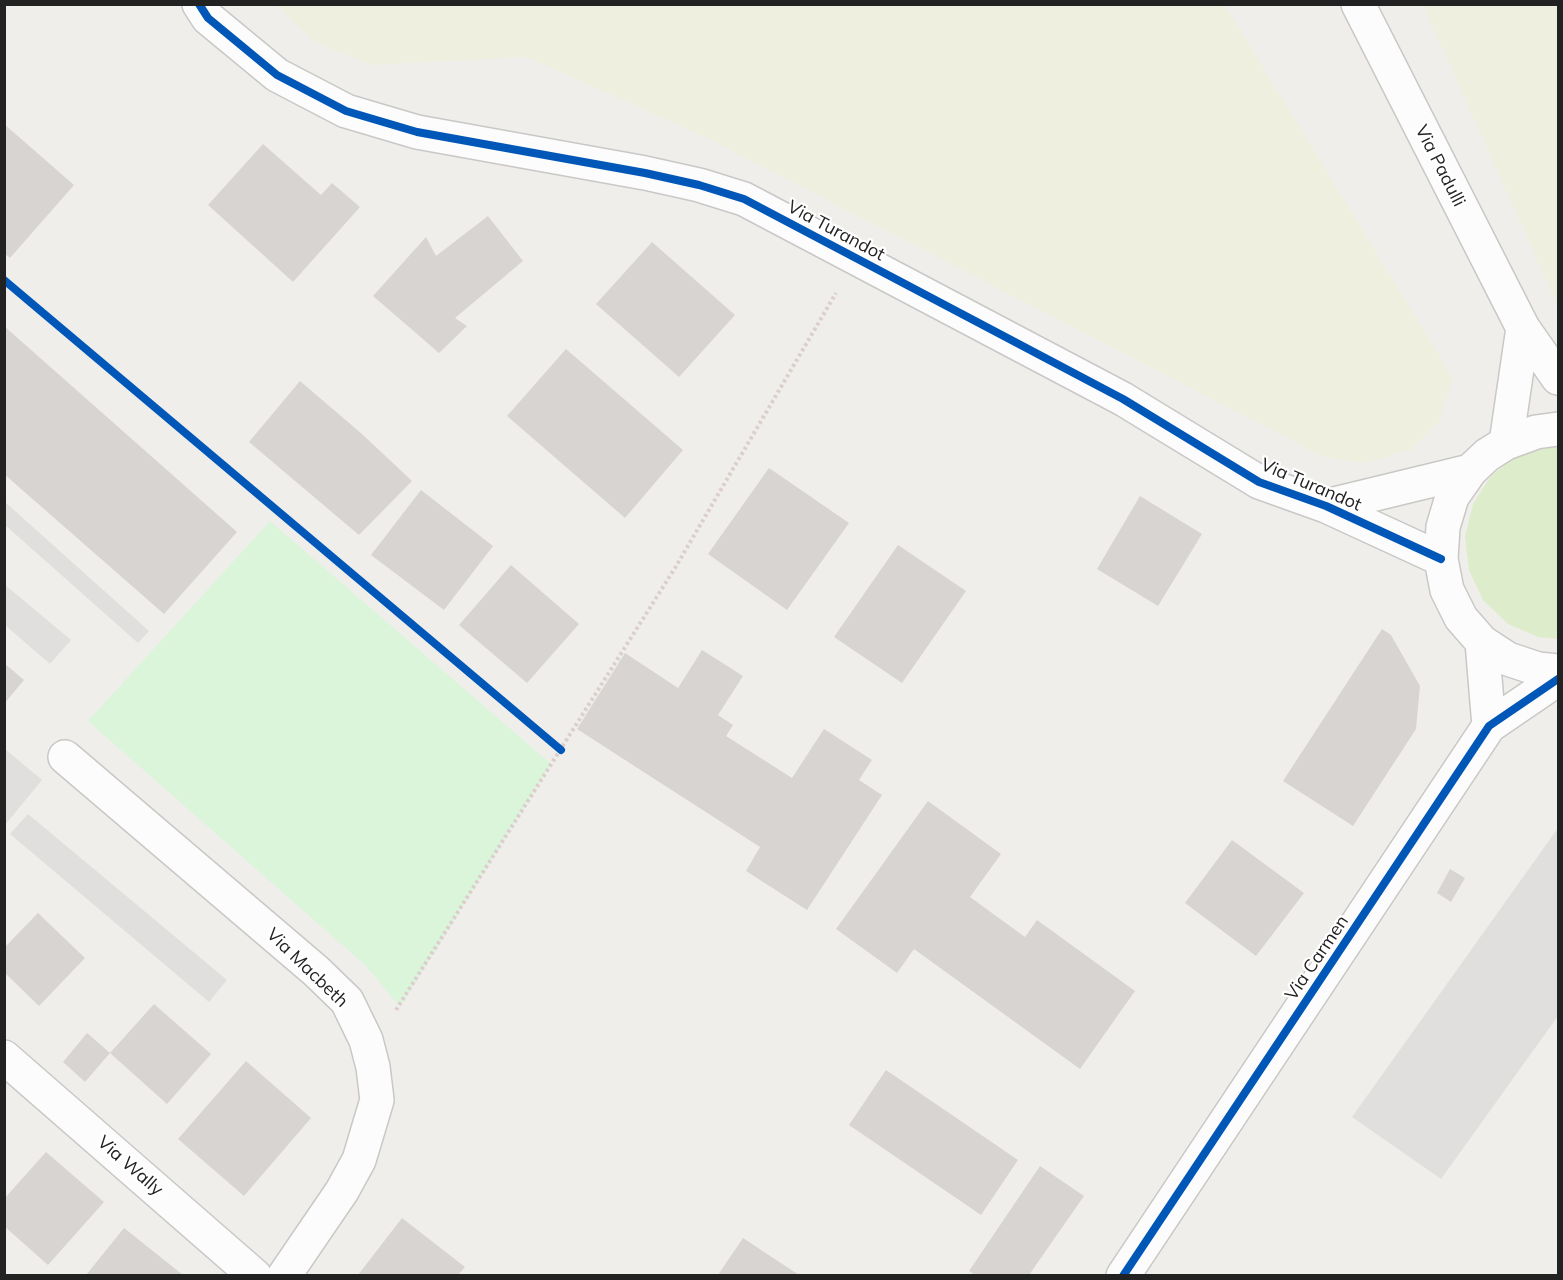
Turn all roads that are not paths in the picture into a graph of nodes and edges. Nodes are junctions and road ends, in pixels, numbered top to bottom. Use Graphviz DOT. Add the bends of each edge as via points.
graph roads {
  1 [pos="198,4"];
  2 [pos="1358,4"];
  3 [pos="1523,328"];
  4 [pos="1558,378"];
  5 [pos="1558,429"];
  6 [pos="1506,443"];
  7 [pos="1470,471"];
  8 [pos="1326,506"];
  9 [pos="1441,559"];
  10 [pos="1482,642"];
  11 [pos="1558,671"];
  12 [pos="1558,679"];
  13 [pos="1489,726"];
  14 [pos="65,757"];
  15 [pos="4,1057"];
  16 [pos="255,1275"];
  17 [pos="284,1275"];
  18 [pos="1124,1275"];
  1 -- 8 [label="street, Via Turandot" via="208,18 277,75 346,111 417,132 645,173 744,200 1123,399 1259,482"];
  2 -- 3 [label="street, Via Padulli"];
  3 -- 4 [label="street, Via Padulli"];
  3 -- 6 [label="street"];
  5 -- 6 [label="street"];
  6 -- 7 [label="street"];
  7 -- 8 [label="street, Via Turandot"];
  7 -- 9 [label="street" via="1452,497 1443,527"];
  8 -- 9 [label="street, Via Turandot"];
  9 -- 10 [label="street" via="1447,590 1461,618"];
  10 -- 11 [label="street" via="1508,659"];
  10 -- 13 [label="street"];
  12 -- 13 [label="street, Via Carmen"];
  13 -- 18 [label="street, Via Carmen"];
  14 -- 17 [label="street, Via Macbeth" via="316,971 347,1001 366,1040 377,1100 359,1160"];
  15 -- 16 [label="street, Via Wally"];
}
